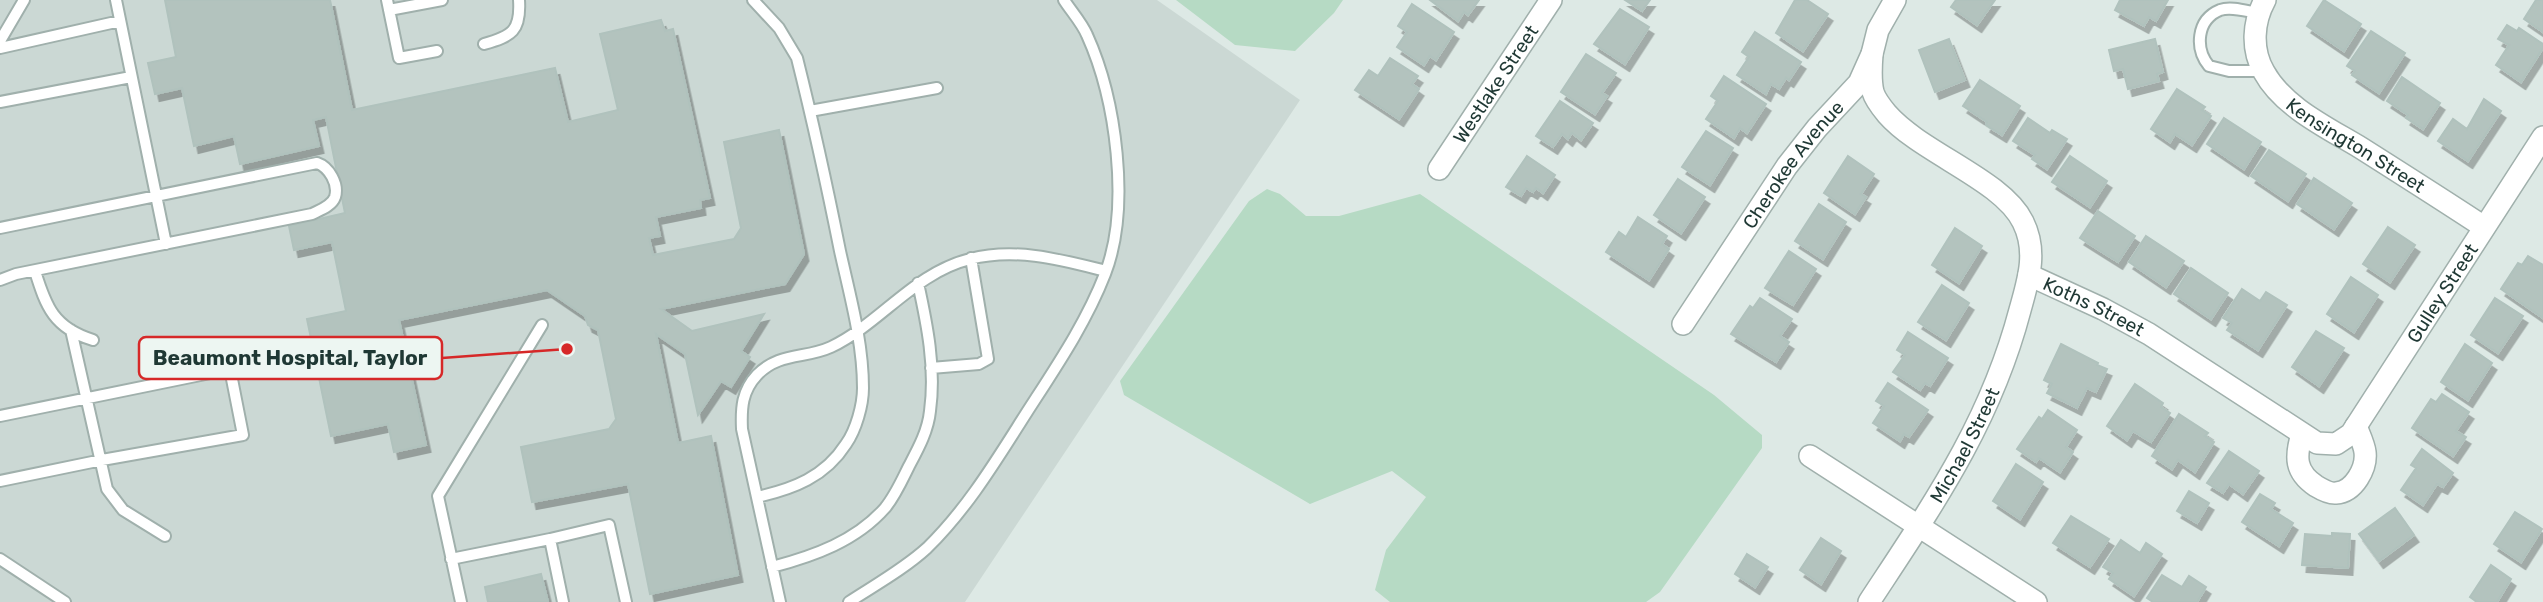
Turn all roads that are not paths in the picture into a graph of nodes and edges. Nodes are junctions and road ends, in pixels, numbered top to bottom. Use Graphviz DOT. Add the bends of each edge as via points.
graph roads {
  1 [pos="24,0"];
  2 [pos="116,0"];
  3 [pos="442,0"];
  4 [pos="519,0"];
  5 [pos="753,0"];
  6 [pos="1064,0"];
  7 [pos="1551,0"];
  8 [pos="1895,0"];
  9 [pos="388,5"];
  10 [pos="2262,7"];
  11 [pos="120,21"];
  12 [pos="0,41"];
  13 [pos="484,44"];
  14 [pos="0,48"];
  15 [pos="437,51"];
  16 [pos="1872,54"];
  17 [pos="2263,71"];
  18 [pos="131,78"];
  19 [pos="937,88"];
  20 [pos="0,102"];
  21 [pos="810,111"];
  22 [pos="2543,136"];
  23 [pos="1439,169"];
  24 [pos="154,195"];
  25 [pos="2484,227"];
  26 [pos="0,228"];
  27 [pos="166,244"];
  28 [pos="971,258"];
  29 [pos="35,271"];
  30 [pos="1107,271"];
  31 [pos="2029,275"];
  32 [pos="0,280"];
  33 [pos="918,283"];
  34 [pos="1683,324"];
  35 [pos="542,325"];
  36 [pos="71,330"];
  37 [pos="858,332"];
  38 [pos="93,340"];
  39 [pos="931,368"];
  40 [pos="88,397"];
  41 [pos="0,416"];
  42 [pos="2356,426"];
  43 [pos="2302,434"];
  44 [pos="2336,444"];
  45 [pos="1810,456"];
  46 [pos="102,460"];
  47 [pos="0,481"];
  48 [pos="757,497"];
  49 [pos="1919,526"];
  50 [pos="165,536"];
  51 [pos="550,538"];
  52 [pos="0,559"];
  53 [pos="451,559"];
  54 [pos="772,567"];
  55 [pos="65,602"];
  56 [pos="461,602"];
  57 [pos="563,602"];
  58 [pos="626,602"];
  59 [pos="780,602"];
  60 [pos="849,602"];
  61 [pos="1869,602"];
  62 [pos="2036,602"];
  1 -- 12 [label="lane"];
  2 -- 11 [label="lane"];
  3 -- 9 [label="lane"];
  4 -- 13 [label="lane" via="516,28 506,38"];
  5 -- 21 [label="lane" via="779,28 797,58"];
  6 -- 30 [label="lane" via="1087,34 1107,96 1119,166"];
  7 -- 23 [label="street, Westlake Street"];
  8 -- 16 [label="street, Cherokee Avenue" via="1878,30"];
  9 -- 15 [label="lane" via="399,58"];
  10 -- 17 [label="street, Kensington Street" via="2255,42"];
  10 -- 17 [label="lane" via="2221,9 2209,16 2199,50 2209,66"];
  11 -- 14 [label="lane"];
  11 -- 18 [label="lane"];
  16 -- 31 [label="street, Koths Street" via="1873,93 1893,121 2000,194 2016,211 2030,240"];
  16 -- 34 [label="street, Cherokee Avenue" via="1859,83 1787,166"];
  17 -- 25 [label="street, Kensington Street" via="2308,115"];
  18 -- 20 [label="lane"];
  18 -- 24 [label="lane"];
  19 -- 21 [label="lane"];
  21 -- 37 [label="lane"];
  22 -- 25 [label="street, Gulley Street"];
  24 -- 26 [label="lane"];
  24 -- 27 [label="lane"];
  24 -- 27 [label="lane" via="317,163 331,172 335,198 312,214"];
  25 -- 42 [label="street, Gulley Street"];
  27 -- 29 [label="lane"];
  28 -- 30 [label="lane" via="1015,253"];
  28 -- 33 [label="lane"];
  28 -- 39 [label="lane" via="988,359 979,364"];
  29 -- 32 [label="lane"];
  29 -- 36 [label="lane" via="46,307"];
  30 -- 60 [label="lane" via="1077,334 984,480 925,550"];
  31 -- 43 [label="street, Koths Street" via="2149,334"];
  31 -- 49 [label="street, Michael Street" via="1987,408"];
  33 -- 37 [label="lane"];
  33 -- 39 [label="lane"];
  35 -- 53 [label="lane" via="438,496"];
  36 -- 38 [label="lane"];
  36 -- 40 [label="lane"];
  37 -- 48 [label="lane" via="863,390 848,443 830,465 807,481"];
  37 -- 48 [label="lane" via="829,348 777,360 746,389 742,429"];
  39 -- 54 [label="lane" via="930,411 922,442 886,507 862,530 831,548"];
  40 -- 41 [label="lane"];
  40 -- 46 [label="lane"];
  40 -- 46 [label="lane" via="230,369 243,435"];
  42 -- 43 [label="street" via="2365,453 2362,472 2350,488 2336,493 2321,490 2298,466 2296,453"];
  42 -- 44 [label="street, Gulley Street"];
  43 -- 44 [label="street, Koths Street" via="2317,443"];
  45 -- 49 [label="street"];
  46 -- 47 [label="lane"];
  46 -- 50 [label="lane" via="107,489 123,510"];
  48 -- 54 [label="lane"];
  49 -- 61 [label="street, Michael Street"];
  49 -- 62 [label="street"];
  51 -- 53 [label="lane"];
  51 -- 57 [label="lane"];
  51 -- 58 [label="lane" via="609,525"];
  52 -- 55 [label="lane"];
  53 -- 56 [label="lane"];
  54 -- 59 [label="lane"];
}
